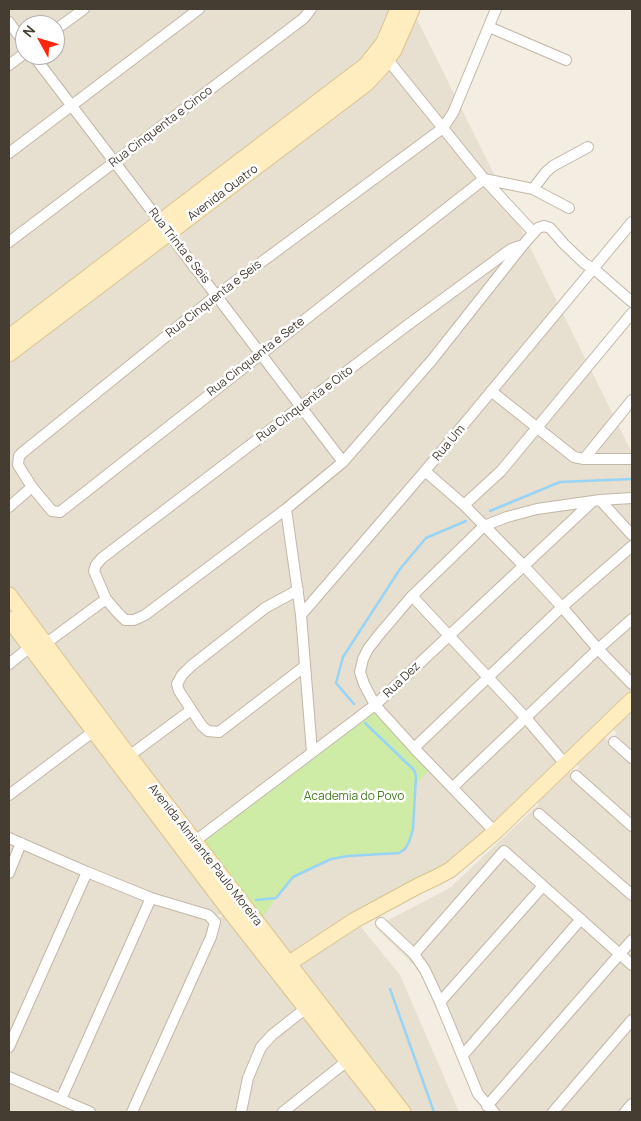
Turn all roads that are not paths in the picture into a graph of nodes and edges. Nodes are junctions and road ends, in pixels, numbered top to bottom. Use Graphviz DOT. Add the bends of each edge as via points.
graph roads {
  1 [pos="84,9"];
  2 [pos="199,9"];
  3 [pos="311,9"];
  4 [pos="398,9"];
  5 [pos="412,9"];
  6 [pos="496,9"];
  7 [pos="65,23"];
  8 [pos="488,27"];
  9 [pos="388,60"];
  10 [pos="566,60"];
  11 [pos="41,65"];
  12 [pos="72,106"];
  13 [pos="443,128"];
  14 [pos="588,147"];
  15 [pos="9,153"];
  16 [pos="114,163"];
  17 [pos="484,179"];
  18 [pos="533,189"];
  19 [pos="569,208"];
  20 [pos="632,222"];
  21 [pos="165,228"];
  22 [pos="533,232"];
  23 [pos="9,242"];
  24 [pos="523,245"];
  25 [pos="593,268"];
  26 [pos="217,295"];
  27 [pos="632,302"];
  28 [pos="632,313"];
  29 [pos="9,337"];
  30 [pos="261,353"];
  31 [pos="9,354"];
  32 [pos="491,392"];
  33 [pos="632,400"];
  34 [pos="302,407"];
  35 [pos="537,429"];
  36 [pos="584,459"];
  37 [pos="632,459"];
  38 [pos="342,462"];
  39 [pos="425,471"];
  40 [pos="32,487"];
  41 [pos="632,498"];
  42 [pos="596,500"];
  43 [pos="464,505"];
  44 [pos="9,507"];
  45 [pos="286,509"];
  46 [pos="484,526"];
  47 [pos="632,535"];
  48 [pos="632,546"];
  49 [pos="523,565"];
  50 [pos="298,590"];
  51 [pos="9,595"];
  52 [pos="412,596"];
  53 [pos="106,599"];
  54 [pos="562,607"];
  55 [pos="300,614"];
  56 [pos="9,619"];
  57 [pos="632,619"];
  58 [pos="448,636"];
  59 [pos="37,645"];
  60 [pos="598,649"];
  61 [pos="9,664"];
  62 [pos="304,666"];
  63 [pos="487,677"];
  64 [pos="632,684"];
  65 [pos="632,700"];
  66 [pos="375,705"];
  67 [pos="191,710"];
  68 [pos="526,718"];
  69 [pos="94,731"];
  70 [pos="614,742"];
  71 [pos="414,748"];
  72 [pos="312,752"];
  73 [pos="129,756"];
  74 [pos="632,758"];
  75 [pos="571,771"];
  76 [pos="453,787"];
  77 [pos="9,795"];
  78 [pos="539,814"];
  79 [pos="632,826"];
  80 [pos="495,832"];
  81 [pos="9,838"];
  82 [pos="195,841"];
  83 [pos="21,843"];
  84 [pos="87,872"];
  85 [pos="9,873"];
  86 [pos="543,886"];
  87 [pos="632,895"];
  88 [pos="151,898"];
  89 [pos="229,910"];
  90 [pos="581,919"];
  91 [pos="215,922"];
  92 [pos="380,923"];
  93 [pos="632,940"];
  94 [pos="414,954"];
  95 [pos="620,954"];
  96 [pos="288,964"];
  97 [pos="632,965"];
  98 [pos="440,1002"];
  99 [pos="311,1004"];
  100 [pos="632,1020"];
  101 [pos="9,1047"];
  102 [pos="463,1055"];
  103 [pos="347,1061"];
  104 [pos="9,1077"];
  105 [pos="61,1099"];
  106 [pos="632,1104"];
  107 [pos="490,1109"];
  108 [pos="90,1112"];
  109 [pos="133,1112"];
  110 [pos="241,1112"];
  111 [pos="283,1112"];
  112 [pos="387,1112"];
  113 [pos="403,1112"];
  114 [pos="553,1112"];
  115 [pos="625,1112"];
  1 -- 7 [label="street"];
  2 -- 12 [label="street"];
  3 -- 16 [label="street, Rua Cinquenta e Cinco" via="304,18"];
  4 -- 21 [label="street, Avenida Quatro" via="384,42 366,65"];
  5 -- 9 [label="street, Avenida Quatro"];
  6 -- 8 [label="street"];
  8 -- 10 [label="street"];
  8 -- 13 [label="street" via="453,113"];
  9 -- 13 [label="street"];
  9 -- 21 [label="street, Avenida Quatro" via="366,84"];
  11 -- 12 [label="street, Rua Trinta e Seis"];
  12 -- 15 [label="street"];
  12 -- 16 [label="street, Rua Trinta e Seis"];
  13 -- 17 [label="street"];
  13 -- 26 [label="street, Rua Cinquenta e Seis"];
  14 -- 18 [label="street" via="553,166"];
  16 -- 21 [label="street, Rua Trinta e Seis"];
  16 -- 23 [label="street, Rua Cinquenta e Cinco"];
  17 -- 18 [label="street"];
  17 -- 22 [label="street"];
  17 -- 30 [label="street, Rua Cinquenta e Sete"];
  18 -- 19 [label="street"];
  20 -- 25 [label="street, Rua Um"];
  21 -- 26 [label="street, Rua Trinta e Seis"];
  21 -- 29 [label="street, Avenida Quatro"];
  21 -- 31 [label="street, Avenida Quatro"];
  22 -- 24 [label="street, Rua Cinquenta e Oito"];
  22 -- 25 [label="street, Rua Cinquenta e Oito" via="544,226 554,231 570,250"];
  24 -- 34 [label="street, Rua Cinquenta e Oito" via="511,249"];
  24 -- 38 [label="street" via="432,360"];
  25 -- 27 [label="street"];
  25 -- 32 [label="street, Rua Um"];
  26 -- 30 [label="street, Rua Trinta e Seis"];
  26 -- 40 [label="street, Rua Cinquenta e Seis" via="19,456 18,465"];
  28 -- 35 [label="street"];
  30 -- 34 [label="street, Rua Trinta e Seis"];
  30 -- 40 [label="street, Rua Cinquenta e Sete" via="60,512 52,511"];
  32 -- 35 [label="street"];
  32 -- 39 [label="street, Rua Um"];
  33 -- 36 [label="street"];
  34 -- 38 [label="street, Rua Trinta e Seis"];
  34 -- 53 [label="street, Rua Cinquenta e Oito" via="102,558 94,571"];
  35 -- 36 [label="street" via="570,454"];
  35 -- 43 [label="street" via="501,471"];
  36 -- 37 [label="street"];
  38 -- 45 [label="street"];
  39 -- 43 [label="street"];
  39 -- 55 [label="street, Rua Um"];
  40 -- 44 [label="street"];
  41 -- 42 [label="street"];
  42 -- 46 [label="street" via="537,509"];
  42 -- 47 [label="street"];
  42 -- 49 [label="street, Rua Dez"];
  43 -- 46 [label="street"];
  45 -- 50 [label="street"];
  45 -- 53 [label="street" via="145,616 125,620"];
  46 -- 49 [label="street"];
  46 -- 52 [label="street"];
  48 -- 54 [label="street"];
  49 -- 54 [label="street"];
  49 -- 58 [label="street, Rua Dez"];
  50 -- 55 [label="street"];
  50 -- 67 [label="street" via="265,608 182,675 177,684"];
  51 -- 59 [label="street, Avenida Almirante Paulo Moreira"];
  52 -- 58 [label="street"];
  52 -- 66 [label="street" via="363,659 360,672"];
  53 -- 59 [label="street"];
  54 -- 60 [label="street"];
  54 -- 63 [label="street"];
  55 -- 62 [label="street"];
  56 -- 59 [label="street, Avenida Almirante Paulo Moreira"];
  57 -- 60 [label="street"];
  58 -- 63 [label="street"];
  58 -- 66 [label="street, Rua Dez"];
  59 -- 61 [label="street"];
  59 -- 69 [label="street, Avenida Almirante Paulo Moreira"];
  59 -- 73 [label="street, Avenida Almirante Paulo Moreira"];
  60 -- 64 [label="street"];
  60 -- 68 [label="street"];
  62 -- 67 [label="street" via="219,732 208,731"];
  62 -- 72 [label="street"];
  63 -- 68 [label="street"];
  63 -- 71 [label="street"];
  65 -- 75 [label="street"];
  66 -- 71 [label="street"];
  66 -- 72 [label="street, Rua Dez"];
  67 -- 73 [label="street"];
  68 -- 75 [label="street"];
  68 -- 76 [label="street"];
  69 -- 77 [label="street"];
  69 -- 89 [label="street, Avenida Almirante Paulo Moreira"];
  70 -- 74 [label="street"];
  71 -- 76 [label="street"];
  72 -- 82 [label="street, Rua Dez"];
  73 -- 82 [label="street, Avenida Almirante Paulo Moreira"];
  75 -- 79 [label="street"];
  75 -- 80 [label="street"];
  76 -- 80 [label="street"];
  78 -- 87 [label="street"];
  80 -- 96 [label="street" via="450,870 354,920"];
  81 -- 83 [label="street"];
  82 -- 96 [label="street, Avenida Almirante Paulo Moreira"];
  83 -- 84 [label="street"];
  83 -- 85 [label="street"];
  84 -- 88 [label="street"];
  84 -- 101 [label="street"];
  86 -- 90 [label="street"];
  86 -- 94 [label="street" via="502,852"];
  86 -- 98 [label="street"];
  88 -- 91 [label="street" via="203,913"];
  88 -- 105 [label="street"];
  89 -- 91 [label="street"];
  89 -- 99 [label="street, Avenida Almirante Paulo Moreira"];
  90 -- 95 [label="street"];
  90 -- 102 [label="street"];
  91 -- 109 [label="street"];
  92 -- 94 [label="street"];
  93 -- 95 [label="street"];
  94 -- 98 [label="street"];
  95 -- 97 [label="street"];
  95 -- 107 [label="street"];
  96 -- 99 [label="street, Avenida Almirante Paulo Moreira"];
  98 -- 102 [label="street"];
  99 -- 103 [label="street, Avenida Almirante Paulo Moreira"];
  99 -- 110 [label="street" via="261,1048 248,1078"];
  99 -- 113 [label="street, Avenida Almirante Paulo Moreira"];
  100 -- 114 [label="street"];
  102 -- 107 [label="street" via="474,1086"];
  103 -- 111 [label="street"];
  103 -- 112 [label="street, Avenida Almirante Paulo Moreira"];
  104 -- 105 [label="street"];
  105 -- 108 [label="street"];
  106 -- 115 [label="street"];
}
